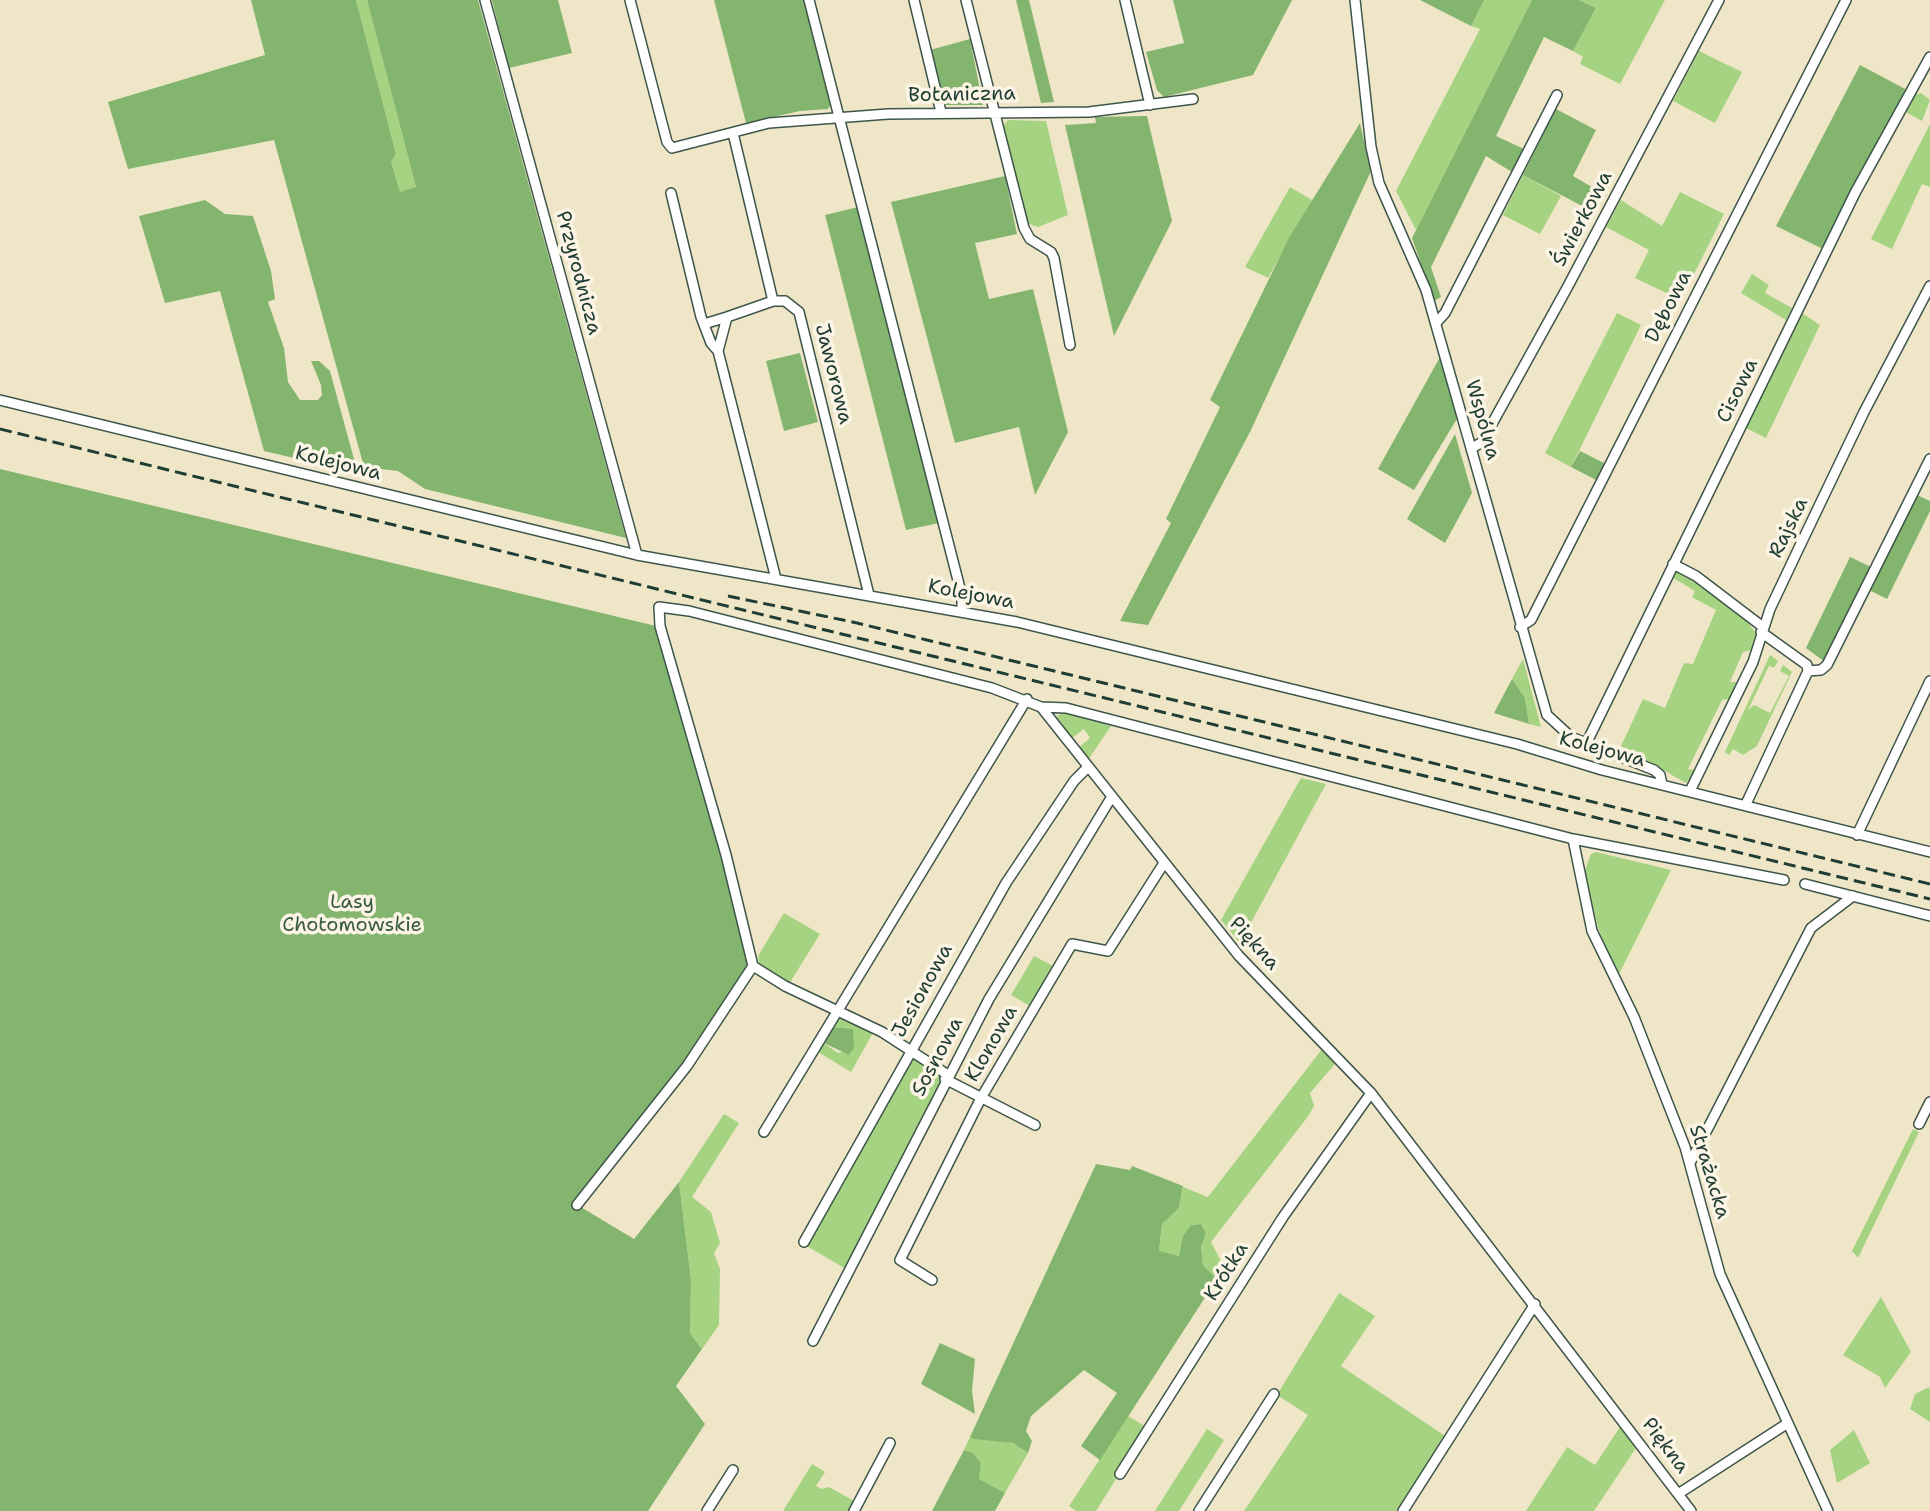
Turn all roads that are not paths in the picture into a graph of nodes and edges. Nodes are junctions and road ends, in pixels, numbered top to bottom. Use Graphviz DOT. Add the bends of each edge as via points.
graph roads {
  1 [pos="485,0"];
  2 [pos="630,0"];
  3 [pos="809,0"];
  4 [pos="914,0"];
  5 [pos="966,0"];
  6 [pos="1125,0"];
  7 [pos="1355,0"];
  8 [pos="1719,0"];
  9 [pos="1846,0"];
  10 [pos="1930,57"];
  11 [pos="1557,95"];
  12 [pos="1193,99"];
  13 [pos="1150,105"];
  14 [pos="993,110"];
  15 [pos="941,112"];
  16 [pos="841,118"];
  17 [pos="733,133"];
  18 [pos="671,193"];
  19 [pos="1930,286"];
  20 [pos="773,301"];
  21 [pos="727,317"];
  22 [pos="1436,323"];
  23 [pos="704,324"];
  24 [pos="1070,345"];
  25 [pos="718,351"];
  26 [pos="0,400"];
  27 [pos="1471,449"];
  28 [pos="1930,459"];
  29 [pos="637,555"];
  30 [pos="1673,564"];
  31 [pos="776,579"];
  32 [pos="869,595"];
  33 [pos="962,610"];
  34 [pos="1520,627"];
  35 [pos="1762,630"];
  36 [pos="1808,671"];
  37 [pos="1930,681"];
  38 [pos="1027,699"];
  39 [pos="1041,707"];
  40 [pos="1586,744"];
  41 [pos="1088,767"];
  42 [pos="1662,785"];
  43 [pos="1690,791"];
  44 [pos="1111,798"];
  45 [pos="1746,804"];
  46 [pos="1857,835"];
  47 [pos="1573,839"];
  48 [pos="1930,852"];
  49 [pos="1164,863"];
  50 [pos="1784,880"];
  51 [pos="1805,884"];
  52 [pos="1853,896"];
  53 [pos="1930,916"];
  54 [pos="753,966"];
  55 [pos="839,1010"];
  56 [pos="910,1051"];
  57 [pos="946,1077"];
  58 [pos="1371,1093"];
  59 [pos="981,1098"];
  60 [pos="1930,1102"];
  61 [pos="1919,1124"];
  62 [pos="1035,1125"];
  63 [pos="764,1132"];
  64 [pos="1690,1163"];
  65 [pos="577,1205"];
  66 [pos="804,1242"];
  67 [pos="932,1280"];
  68 [pos="1535,1304"];
  69 [pos="813,1341"];
  70 [pos="1274,1394"];
  71 [pos="1788,1423"];
  72 [pos="890,1443"];
  73 [pos="733,1470"];
  74 [pos="1120,1474"];
  75 [pos="1678,1494"];
  76 [pos="707,1511"];
  77 [pos="854,1511"];
  78 [pos="1199,1511"];
  79 [pos="1403,1511"];
  80 [pos="1691,1511"];
  81 [pos="1828,1511"];
  1 -- 29 [label="street, Przyrodnicza"];
  2 -- 17 [label="street, Botaniczna" via="668,145 691,146"];
  3 -- 16 [label="street"];
  4 -- 15 [label="street"];
  5 -- 14 [label="street"];
  6 -- 13 [label="street"];
  7 -- 22 [label="street, Wspólna" via="1379,183 1418,267"];
  8 -- 27 [label="street, Świerkowa" via="1482,442"];
  9 -- 34 [label="street, Dębowa" via="1531,620"];
  10 -- 30 [label="street, Cisowa" via="1855,193"];
  11 -- 22 [label="street"];
  12 -- 13 [label="street, Botaniczna"];
  13 -- 14 [label="street, Botaniczna" via="1051,113"];
  14 -- 15 [label="street, Botaniczna"];
  14 -- 24 [label="street" via="1024,228 1054,258"];
  15 -- 16 [label="street, Botaniczna"];
  16 -- 17 [label="street, Botaniczna" via="769,123"];
  16 -- 33 [label="street"];
  17 -- 20 [label="street"];
  18 -- 23 [label="street"];
  19 -- 35 [label="street, Rajska" via="1864,412"];
  20 -- 21 [label="street"];
  20 -- 32 [label="street, Jaworowa" via="785,301 799,312"];
  21 -- 23 [label="street"];
  21 -- 25 [label="street"];
  22 -- 27 [label="street, Wspólna"];
  23 -- 25 [label="street"];
  25 -- 31 [label="street"];
  26 -- 29 [label="street, Kolejowa"];
  27 -- 34 [label="street, Wspólna"];
  28 -- 36 [label="street" via="1827,665"];
  29 -- 31 [label="street, Kolejowa"];
  30 -- 35 [label="street" via="1696,576"];
  30 -- 40 [label="street, Cisowa"];
  31 -- 32 [label="street, Kolejowa"];
  32 -- 33 [label="street, Kolejowa"];
  33 -- 42 [label="street, Kolejowa" via="1517,744"];
  34 -- 40 [label="street, Wspólna" via="1547,715 1561,732"];
  35 -- 36 [label="street"];
  35 -- 43 [label="street, Rajska" via="1753,662"];
  36 -- 45 [label="street"];
  37 -- 46 [label="street"];
  38 -- 39 [label="street, Piękna"];
  38 -- 54 [label="street, Piękna" via="659,607"];
  38 -- 55 [label="street"];
  39 -- 41 [label="street, Piękna"];
  39 -- 47 [label="street" via="1066,708"];
  40 -- 42 [label="street, Wspólna" via="1654,770"];
  41 -- 44 [label="street, Piękna"];
  41 -- 56 [label="street, Jesionowa" via="1006,883"];
  42 -- 43 [label="street, Kolejowa"];
  43 -- 45 [label="street, Kolejowa"];
  44 -- 49 [label="street, Piękna"];
  44 -- 57 [label="street, Sosnowa"];
  45 -- 46 [label="street, Kolejowa"];
  46 -- 48 [label="street, Kolejowa"];
  47 -- 50 [label="street"];
  47 -- 64 [label="street, Strażacka" via="1592,931 1634,1017"];
  49 -- 58 [label="street, Piękna" via="1239,956"];
  49 -- 59 [label="street, Klonowa" via="1108,951 1072,944"];
  51 -- 52 [label="street"];
  52 -- 53 [label="street"];
  52 -- 64 [label="street" via="1811,928"];
  54 -- 55 [label="street"];
  54 -- 65 [label="street" via="687,1066"];
  55 -- 56 [label="street"];
  55 -- 63 [label="street"];
  56 -- 57 [label="street"];
  56 -- 66 [label="street, Jesionowa"];
  57 -- 59 [label="street"];
  57 -- 69 [label="street, Sosnowa"];
  58 -- 68 [label="street, Piękna"];
  58 -- 74 [label="street, Krótka" via="1283,1217"];
  59 -- 62 [label="street"];
  59 -- 67 [label="street, Klonowa" via="900,1260"];
  60 -- 61 [label="street"];
  64 -- 71 [label="street, Strażacka" via="1720,1274"];
  68 -- 75 [label="street, Piękna"];
  68 -- 79 [label="street"];
  70 -- 78 [label="street"];
  71 -- 75 [label="street"];
  71 -- 81 [label="street, Strażacka"];
  72 -- 77 [label="street"];
  73 -- 76 [label="street"];
  75 -- 80 [label="street, Piękna"];
}
